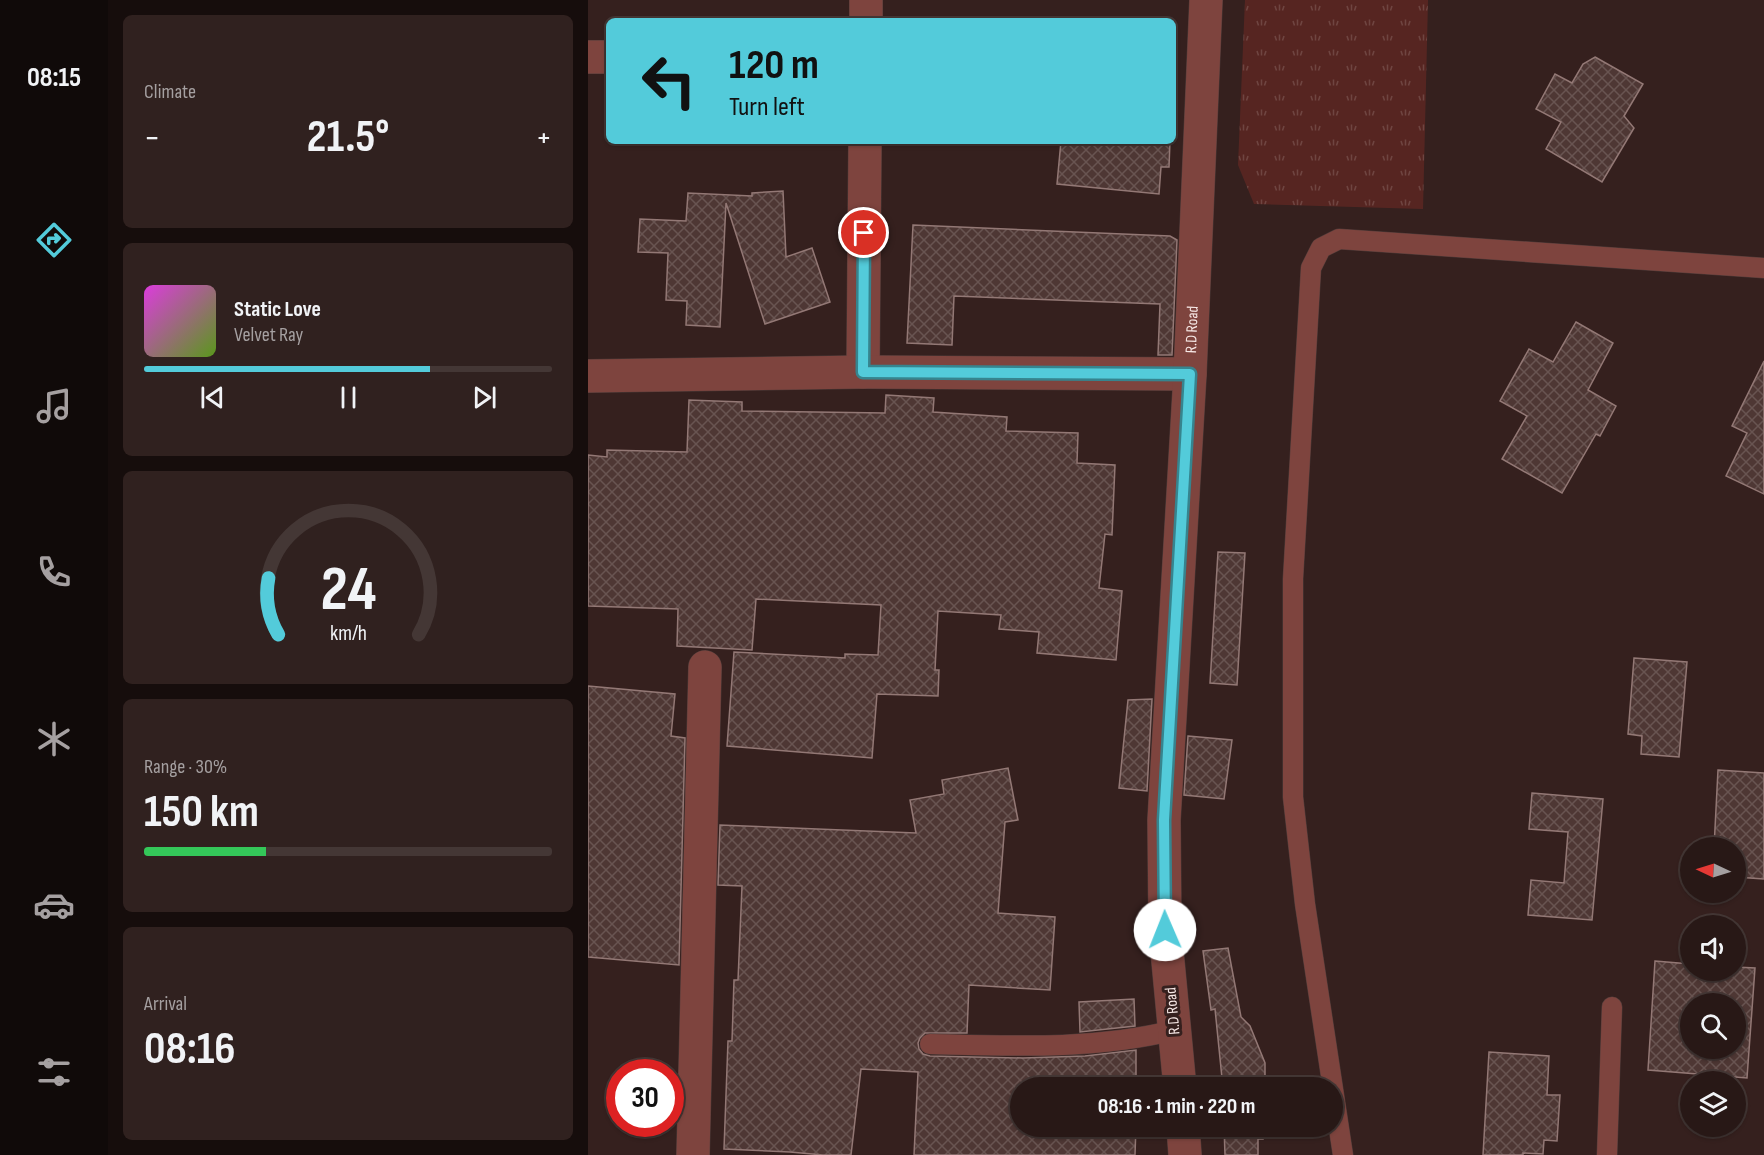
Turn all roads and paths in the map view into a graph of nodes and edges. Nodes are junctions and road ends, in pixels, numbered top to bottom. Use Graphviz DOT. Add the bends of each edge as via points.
graph roads {
  1 [pos="866,0"];
  2 [pos="1206,0"];
  3 [pos="866,18"];
  4 [pos="588,57"];
  5 [pos="606,57"];
  6 [pos="865,144"];
  7 [pos="1764,268"];
  8 [pos="863,372"];
  9 [pos="1190,374"];
  10 [pos="588,376"];
  11 [pos="705,666"];
  12 [pos="1612,1007"];
  13 [pos="1175,1030"];
  14 [pos="930,1044"];
  15 [pos="1179,1077"];
  16 [pos="1184,1137"];
  17 [pos="693,1155"];
  18 [pos="1185,1155"];
  19 [pos="1343,1155"];
  20 [pos="1607,1155"];
  1 -- 3 [label="street"];
  2 -- 9 [label="street, R.D Road"];
  4 -- 5 [label="street"];
  6 -- 8 [label="street"];
  7 -- 19 [label="lane" via="1339,239 1321,248 1311,268 1293,579 1293,797"];
  8 -- 9 [label="street"];
  8 -- 10 [label="street"];
  9 -- 13 [label="street, R.D Road" via="1164,820 1165,930"];
  11 -- 17 [label="street"];
  12 -- 20 [label="lane"];
  13 -- 14 [label="lane" via="1089,1044"];
  13 -- 15 [label="street, R.D Road"];
  16 -- 18 [label="street"];
}
